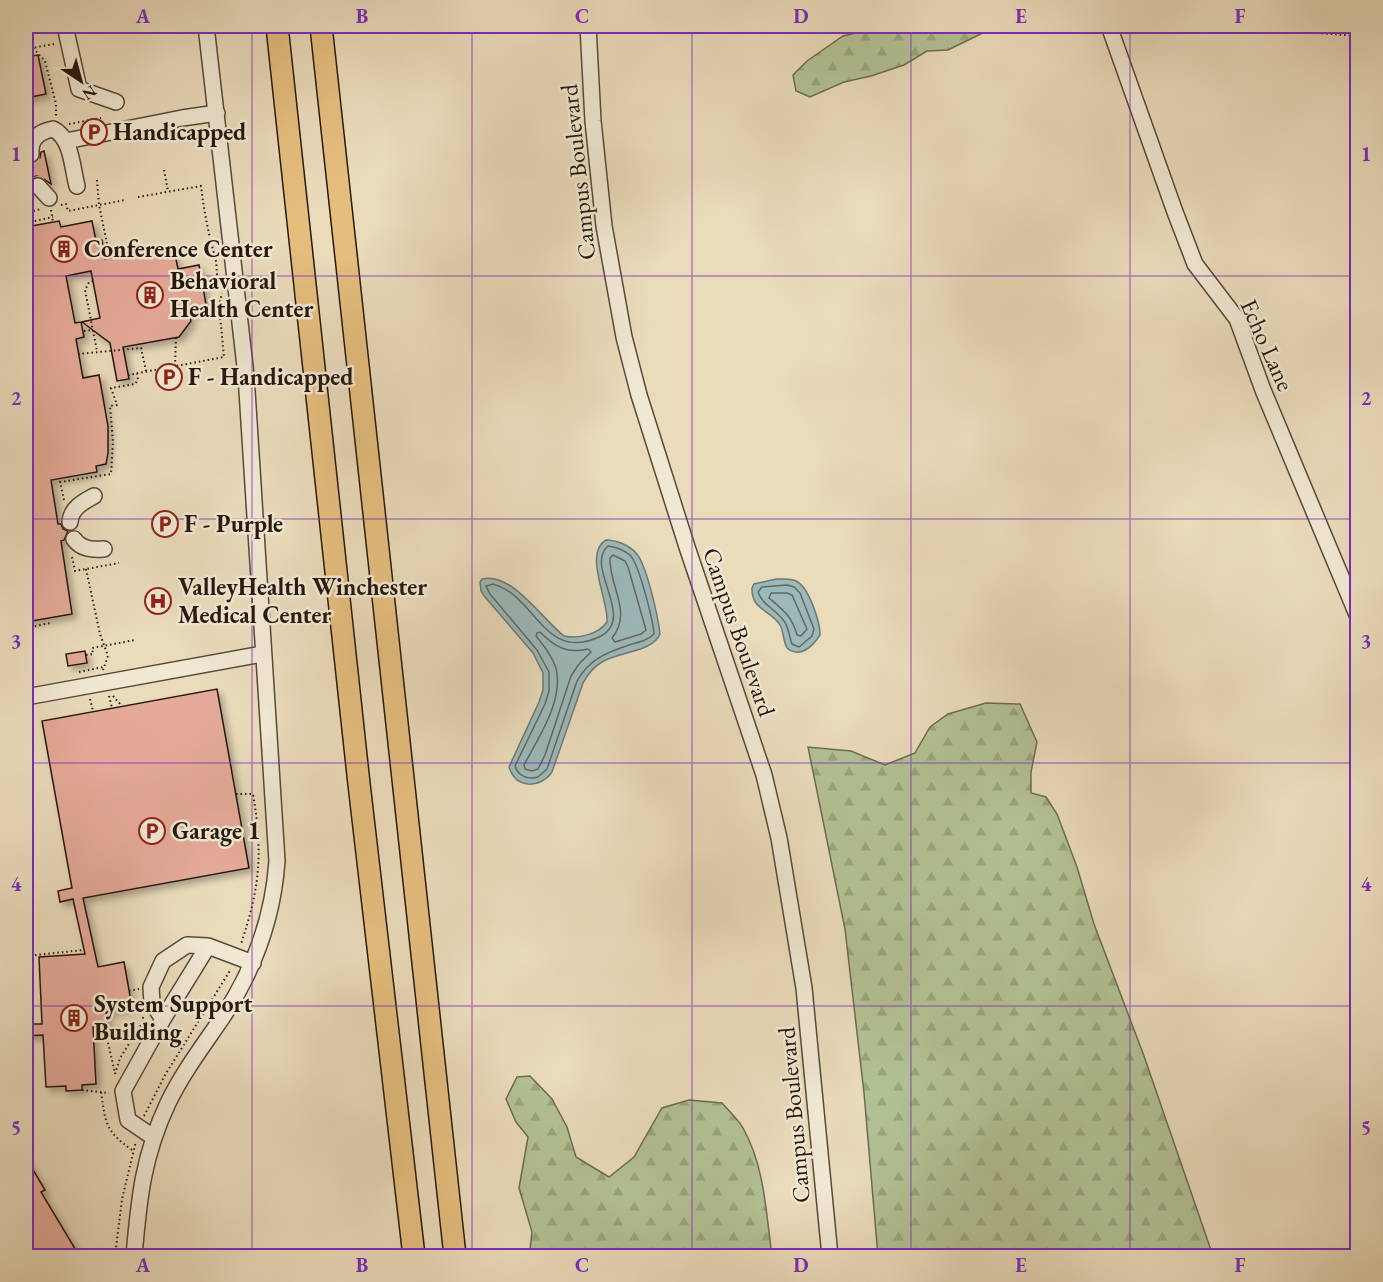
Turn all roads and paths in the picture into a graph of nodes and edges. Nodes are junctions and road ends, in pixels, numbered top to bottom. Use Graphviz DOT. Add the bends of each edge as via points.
graph roads {
  1 [pos="65,26"];
  2 [pos="206,26"];
  3 [pos="321,26"];
  4 [pos="588,26"];
  5 [pos="1109,26"];
  6 [pos="1223,26"];
  7 [pos="277,27"];
  8 [pos="1358,36"];
  9 [pos="69,42"];
  10 [pos="33,48"];
  11 [pos="26,49"];
  12 [pos="116,102"];
  13 [pos="217,113"];
  14 [pos="101,118"];
  15 [pos="66,141"];
  16 [pos="31,154"];
  17 [pos="164,170"];
  18 [pos="97,180"];
  19 [pos="38,186"];
  20 [pos="77,186"];
  21 [pos="168,191"];
  22 [pos="138,197"];
  23 [pos="125,200"];
  24 [pos="50,202"];
  25 [pos="99,205"];
  26 [pos="53,222"];
  27 [pos="26,223"];
  28 [pos="110,258"];
  29 [pos="93,280"];
  30 [pos="92,330"];
  31 [pos="84,331"];
  32 [pos="176,338"];
  33 [pos="97,351"];
  34 [pos="78,354"];
  35 [pos="175,366"];
  36 [pos="146,371"];
  37 [pos="137,373"];
  38 [pos="128,375"];
  39 [pos="121,381"];
  40 [pos="121,386"];
  41 [pos="94,496"];
  42 [pos="68,516"];
  43 [pos="72,544"];
  44 [pos="104,549"];
  45 [pos="119,563"];
  46 [pos="86,569"];
  47 [pos="1358,617"];
  48 [pos="50,623"];
  49 [pos="26,628"];
  50 [pos="135,640"];
  51 [pos="105,645"];
  52 [pos="262,654"];
  53 [pos="86,655"];
  54 [pos="85,670"];
  55 [pos="26,697"];
  56 [pos="89,698"];
  57 [pos="122,706"];
  58 [pos="112,708"];
  59 [pos="93,711"];
  60 [pos="236,794"];
  61 [pos="26,928"];
  62 [pos="208,946"];
  63 [pos="26,947"];
  64 [pos="84,950"];
  65 [pos="26,956"];
  66 [pos="237,957"];
  67 [pos="253,963"];
  68 [pos="163,1019"];
  69 [pos="106,1034"];
  70 [pos="94,1036"];
  71 [pos="82,1090"];
  72 [pos="140,1128"];
  73 [pos="153,1137"];
  74 [pos="133,1150"];
  75 [pos="405,1193"];
  76 [pos="115,1257"];
  77 [pos="134,1257"];
  78 [pos="408,1257"];
  79 [pos="414,1257"];
  80 [pos="455,1257"];
  81 [pos="830,1257"];
  1 -- 9 [label="street"];
  2 -- 13 [label="street"];
  3 -- 80 [label="highway"];
  4 -- 81 [label="street, Campus Boulevard" via="592,121 624,337 687,547 761,766 779,838 804,988"];
  5 -- 47 [label="street, Echo Lane" via="1195,264 1237,319"];
  6 -- 8 [label="path"];
  7 -- 75 [label="highway"];
  9 -- 10 [label="path"];
  9 -- 12 [label="street" via="79,89"];
  10 -- 11 [label="path"];
  10 -- 14 [label="path" via="45,61 56,117 70,124"];
  13 -- 15 [label="street"];
  13 -- 52 [label="street" via="246,375"];
  15 -- 16 [label="street" via="53,129 44,132 32,141"];
  15 -- 20 [label="street"];
  17 -- 21 [label="path"];
  18 -- 25 [label="path"];
  19 -- 24 [label="street"];
  21 -- 22 [label="path"];
  21 -- 35 [label="path" via="201,186 222,292 219,305 224,357"];
  23 -- 25 [label="path"];
  24 -- 25 [label="path" via="66,204 69,211"];
  25 -- 28 [label="path"];
  26 -- 27 [label="path" via="52,217"];
  29 -- 30 [label="path" via="85,290"];
  30 -- 31 [label="path"];
  30 -- 33 [label="path"];
  32 -- 35 [label="path"];
  33 -- 34 [label="path"];
  33 -- 36 [label="path" via="141,348"];
  35 -- 36 [label="path"];
  36 -- 37 [label="path"];
  37 -- 38 [label="path"];
  37 -- 40 [label="path" via="135,384"];
  39 -- 40 [label="path"];
  40 -- 42 [label="path" via="111,388 117,405 110,406 111,474 60,482"];
  41 -- 42 [label="street"];
  43 -- 44 [label="street"];
  43 -- 46 [label="path" via="75,571"];
  45 -- 46 [label="path"];
  46 -- 51 [label="path"];
  48 -- 49 [label="path"];
  50 -- 51 [label="path"];
  51 -- 53 [label="path" via="92,648 93,654"];
  51 -- 54 [label="path" via="108,656 103,667"];
  52 -- 55 [label="street"];
  52 -- 67 [label="street" via="276,861 272,905"];
  56 -- 59 [label="path"];
  57 -- 58 [label="path" via="108,694"];
  60 -- 66 [label="path" via="253,794 260,854 253,909"];
  61 -- 63 [label="path"];
  62 -- 66 [label="street"];
  62 -- 68 [label="street"];
  62 -- 68 [label="street" via="187,945 163,961 151,987 152,1003"];
  64 -- 65 [label="path"];
  66 -- 67 [label="street"];
  66 -- 72 [label="path" via="165,1075"];
  67 -- 73 [label="street" via="184,1073"];
  68 -- 72 [label="street" via="123,1091 128,1120"];
  69 -- 69 [label="path" via="138,1029 115,1074"];
  69 -- 70 [label="path"];
  71 -- 74 [label="path" via="101,1092 108,1129"];
  72 -- 73 [label="street"];
  72 -- 74 [label="path"];
  73 -- 77 [label="street" via="138,1200"];
  74 -- 76 [label="path"];
  75 -- 78 [label="highway"];
  75 -- 79 [label="highway"];
}
